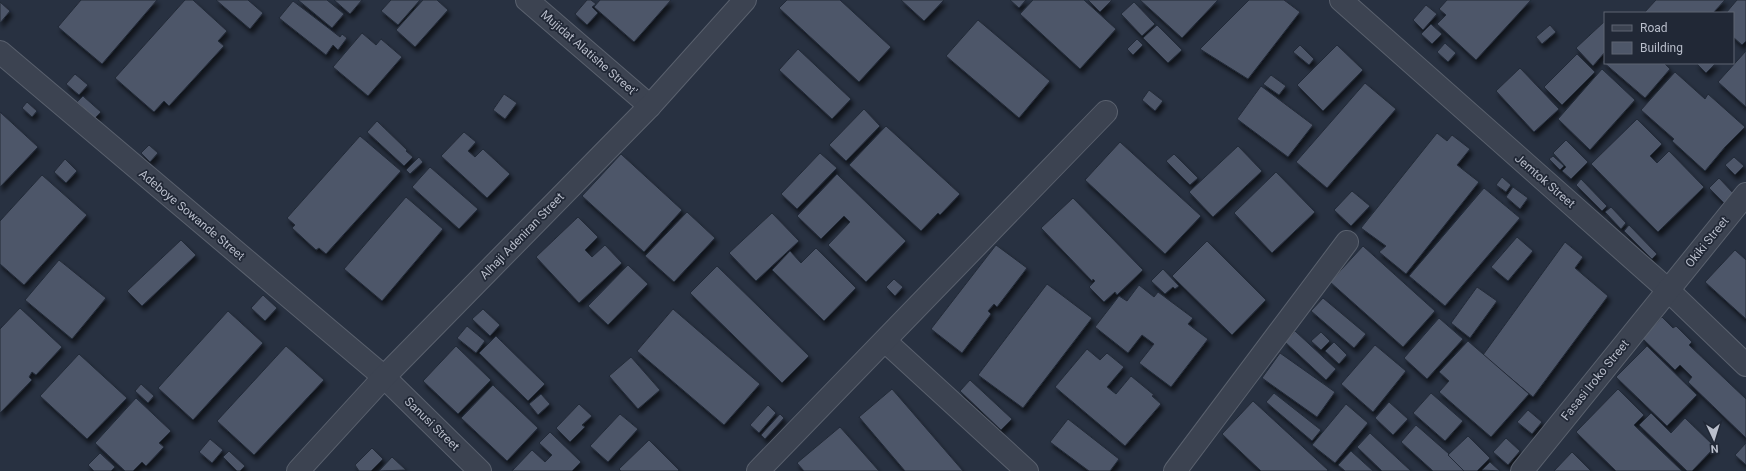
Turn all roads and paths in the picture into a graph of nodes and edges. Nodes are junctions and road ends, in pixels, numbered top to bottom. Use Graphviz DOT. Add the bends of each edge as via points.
graph roads {
  1 [pos="528,0"];
  2 [pos="745,0"];
  3 [pos="1341,0"];
  4 [pos="0,52"];
  5 [pos="650,106"];
  6 [pos="1106,112"];
  7 [pos="1746,194"];
  8 [pos="1347,242"];
  9 [pos="1668,290"];
  10 [pos="885,341"];
  11 [pos="1746,365"];
  12 [pos="384,377"];
  13 [pos="298,471"];
  14 [pos="480,471"];
  15 [pos="758,471"];
  16 [pos="1027,471"];
  17 [pos="1175,471"];
  18 [pos="1522,471"];
  1 -- 5 [label="street, Mujidat Alatishe Street'"];
  2 -- 5 [label="street, Alhaji Adeniran Street"];
  3 -- 9 [label="street, Jemtok Street"];
  4 -- 12 [label="street, Adeboye Sowande Street"];
  5 -- 12 [label="street, Alhaji Adeniran Street"];
  6 -- 10 [label="street"];
  7 -- 9 [label="street, Okiki Street"];
  8 -- 17 [label="street"];
  9 -- 11 [label="street, Jemtok Street"];
  9 -- 18 [label="street, Fasasi Iroko Street"];
  10 -- 15 [label="street"];
  10 -- 16 [label="street"];
  12 -- 13 [label="street, Alhaji Adeniran Street"];
  12 -- 14 [label="street, Sanusi Street"];
}
